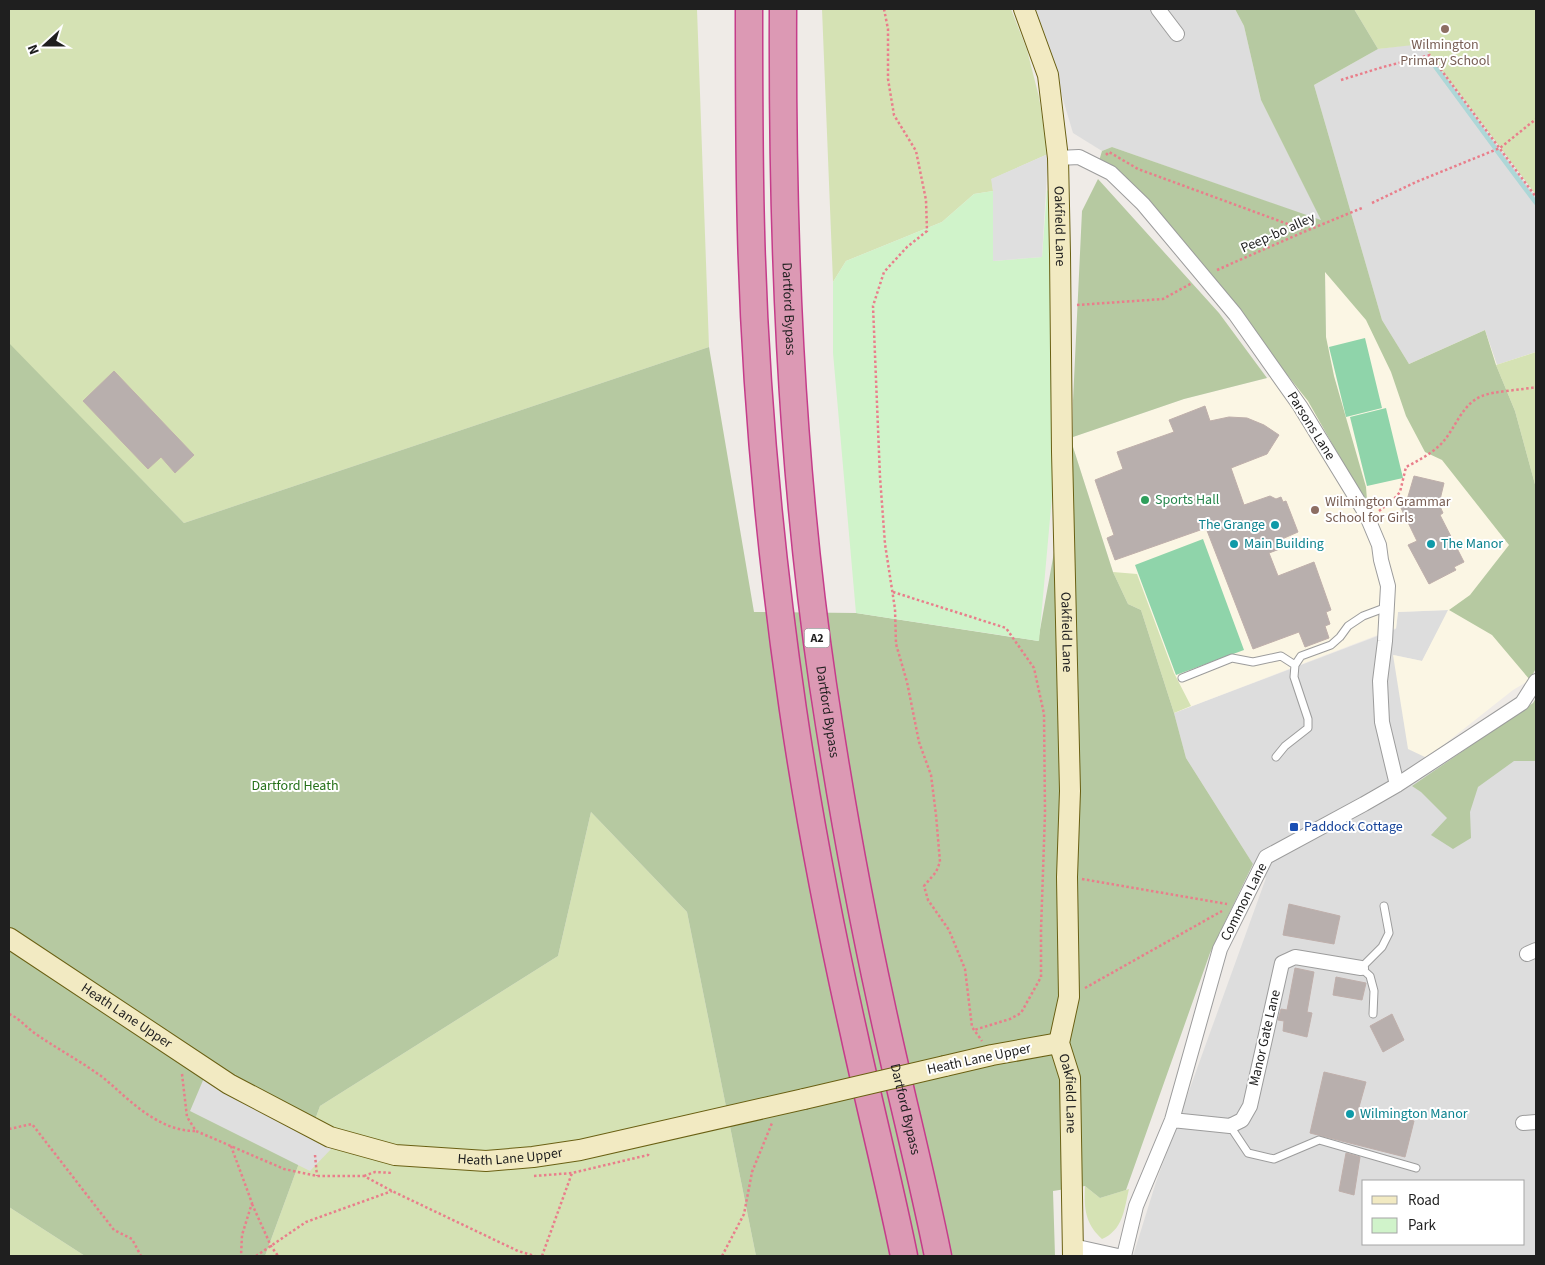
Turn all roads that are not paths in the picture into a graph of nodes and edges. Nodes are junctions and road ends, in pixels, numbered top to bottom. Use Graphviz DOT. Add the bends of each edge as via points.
graph roads {
  1 [pos="749,9"];
  2 [pos="783,9"];
  3 [pos="1024,9"];
  4 [pos="1158,9"];
  5 [pos="1177,34"];
  6 [pos="1058,158"];
  7 [pos="1388,607"];
  8 [pos="1295,664"];
  9 [pos="1182,678"];
  10 [pos="1536,681"];
  11 [pos="1276,757"];
  12 [pos="1396,785"];
  13 [pos="1384,906"];
  14 [pos="9,938"];
  15 [pos="1361,968"];
  16 [pos="1373,1014"];
  17 [pos="1059,1043"];
  18 [pos="1172,1120"];
  19 [pos="1230,1126"];
  20 [pos="1416,1168"];
  21 [pos="1073,1251"];
  22 [pos="904,1256"];
  23 [pos="938,1256"];
  24 [pos="1118,1256"];
  25 [pos="1124,1256"];
  1 -- 22 [label="highway, A2" via="751,232 764,455 775,569 816,851"];
  2 -- 23 [label="highway, Dartford Bypass / A2" via="782,113 789,328 808,567 841,798 881,1003"];
  3 -- 6 [label="street, Oakfield Lane" via="1048,75"];
  4 -- 5 [label="street"];
  6 -- 7 [label="street, Parsons Lane" via="1079,157 1111,173 1143,204 1235,314 1300,406 1368,518 1379,545 1388,586"];
  6 -- 17 [label="street, Oakfield Lane" via="1070,791 1067,877 1069,997"];
  7 -- 8 [label="lane" via="1363,616 1348,626 1331,645 1301,656"];
  7 -- 12 [label="street, Parsons Lane" via="1380,681 1382,722"];
  8 -- 9 [label="lane" via="1281,656 1253,662 1232,658"];
  8 -- 11 [label="lane" via="1294,677 1308,728"];
  10 -- 12 [label="street, Common Lane" via="1522,703"];
  12 -- 18 [label="street, Common Lane" via="1266,856 1220,949"];
  13 -- 15 [label="lane" via="1389,932 1382,947"];
  14 -- 17 [label="street, Heath Lane Upper, bridge" via="229,1084 330,1137 395,1155 486,1161 580,1150 992,1054"];
  15 -- 16 [label="lane" via="1370,976 1374,991"];
  15 -- 19 [label="street, Manor Gate Lane" via="1295,957 1282,962 1250,1106 1242,1120"];
  17 -- 21 [label="street, Oakfield Lane" via="1070,1078"];
  18 -- 19 [label="street"];
  18 -- 25 [label="street, Common Lane" via="1136,1206"];
  19 -- 20 [label="lane" via="1248,1153 1274,1159 1319,1140"];
  21 -- 24 [label="street"];
}
